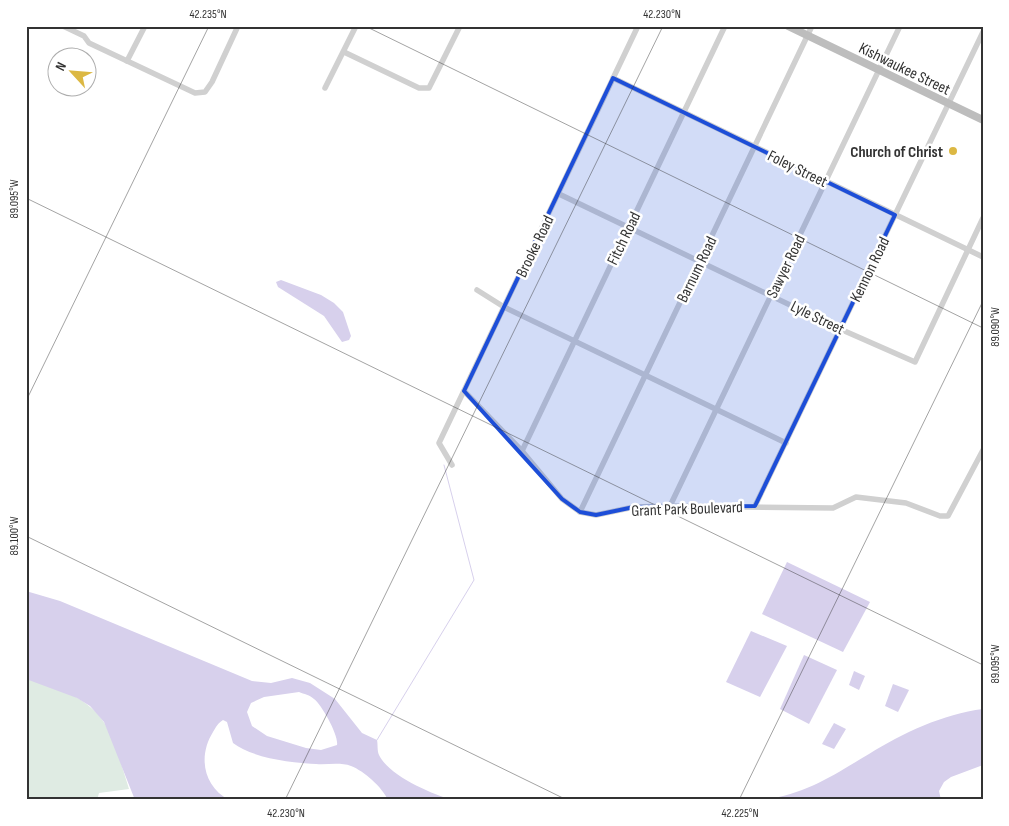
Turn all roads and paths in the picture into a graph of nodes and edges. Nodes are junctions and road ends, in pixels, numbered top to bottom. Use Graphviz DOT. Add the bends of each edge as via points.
graph roads {
  1 [pos="63,26"];
  2 [pos="145,26"];
  3 [pos="238,26"];
  4 [pos="356,26"];
  5 [pos="460,26"];
  6 [pos="638,26"];
  7 [pos="725,26"];
  8 [pos="788,26"];
  9 [pos="812,26"];
  10 [pos="900,26"];
  11 [pos="983,32"];
  12 [pos="808,36"];
  13 [pos="344,52"];
  14 [pos="127,61"];
  15 [pos="878,70"];
  16 [pos="613,78"];
  17 [pos="325,88"];
  18 [pos="949,104"];
  19 [pos="684,112"];
  20 [pos="983,120"];
  21 [pos="754,147"];
  22 [pos="825,181"];
  23 [pos="559,194"];
  24 [pos="895,215"];
  25 [pos="983,218"];
  26 [pos="628,227"];
  27 [pos="967,250"];
  28 [pos="983,257"];
  29 [pos="700,261"];
  30 [pos="477,290"];
  31 [pos="771,294"];
  32 [pos="504,307"];
  33 [pos="840,329"];
  34 [pos="574,341"];
  35 [pos="645,375"];
  36 [pos="464,391"];
  37 [pos="716,409"];
  38 [pos="786,443"];
  39 [pos="983,450"];
  40 [pos="522,451"];
  41 [pos="452,465"];
  42 [pos="670,506"];
  43 [pos="755,506"];
  44 [pos="580,512"];
  1 -- 14 [label="street"];
  2 -- 14 [label="street"];
  3 -- 14 [label="street" via="205,92 195,93"];
  4 -- 13 [label="street"];
  5 -- 13 [label="street" via="429,88 419,88"];
  6 -- 16 [label="street, Brooke Road"];
  7 -- 19 [label="street, Fitch Road"];
  8 -- 12 [label="street, Kishwaukee Street"];
  9 -- 12 [label="street, Barnum Road"];
  10 -- 15 [label="street, Sawyer Road"];
  11 -- 18 [label="street, Kennon Road"];
  12 -- 15 [label="street, Kishwaukee Street"];
  12 -- 21 [label="street, Barnum Road"];
  13 -- 17 [label="street"];
  15 -- 18 [label="street, Kishwaukee Street"];
  15 -- 22 [label="street, Sawyer Road"];
  16 -- 19 [label="street, Foley Street"];
  16 -- 23 [label="street, Brooke Road"];
  18 -- 20 [label="street, Kishwaukee Street"];
  18 -- 24 [label="street, Kennon Road"];
  19 -- 21 [label="street, Foley Street"];
  19 -- 26 [label="street, Fitch Road"];
  21 -- 22 [label="street, Foley Street"];
  21 -- 29 [label="street, Barnum Road"];
  22 -- 24 [label="street, Foley Street"];
  22 -- 31 [label="street, Sawyer Road"];
  23 -- 26 [label="street, Lyle Street"];
  23 -- 32 [label="street, Brooke Road"];
  24 -- 27 [label="street, Foley Street"];
  24 -- 33 [label="street, Kennon Road"];
  25 -- 27 [label="street"];
  26 -- 29 [label="street, Lyle Street"];
  26 -- 34 [label="street, Fitch Road"];
  27 -- 28 [label="street, Foley Street"];
  27 -- 33 [label="street, Lyle Street" via="915,362"];
  29 -- 31 [label="street, Lyle Street"];
  29 -- 35 [label="street, Barnum Road"];
  30 -- 32 [label="street"];
  31 -- 33 [label="street, Lyle Street"];
  31 -- 37 [label="street, Sawyer Road"];
  32 -- 34 [label="street"];
  32 -- 36 [label="street, Brooke Road"];
  33 -- 38 [label="street, Kennon Road"];
  34 -- 35 [label="street"];
  34 -- 40 [label="street, Fitch Road"];
  35 -- 37 [label="street"];
  35 -- 44 [label="street, Barnum Road"];
  36 -- 40 [label="street"];
  36 -- 41 [label="street, Brooke Road" via="439,444"];
  37 -- 38 [label="street"];
  37 -- 42 [label="street, Sawyer Road"];
  38 -- 43 [label="street, Kennon Road"];
  39 -- 43 [label="street, Grant Park Boulevard" via="948,516 906,503 856,497 833,508"];
  40 -- 44 [label="street" via="562,499"];
  42 -- 43 [label="street, Grant Park Boulevard"];
  42 -- 44 [label="street, Grant Park Boulevard" via="634,507 596,515"];
}
